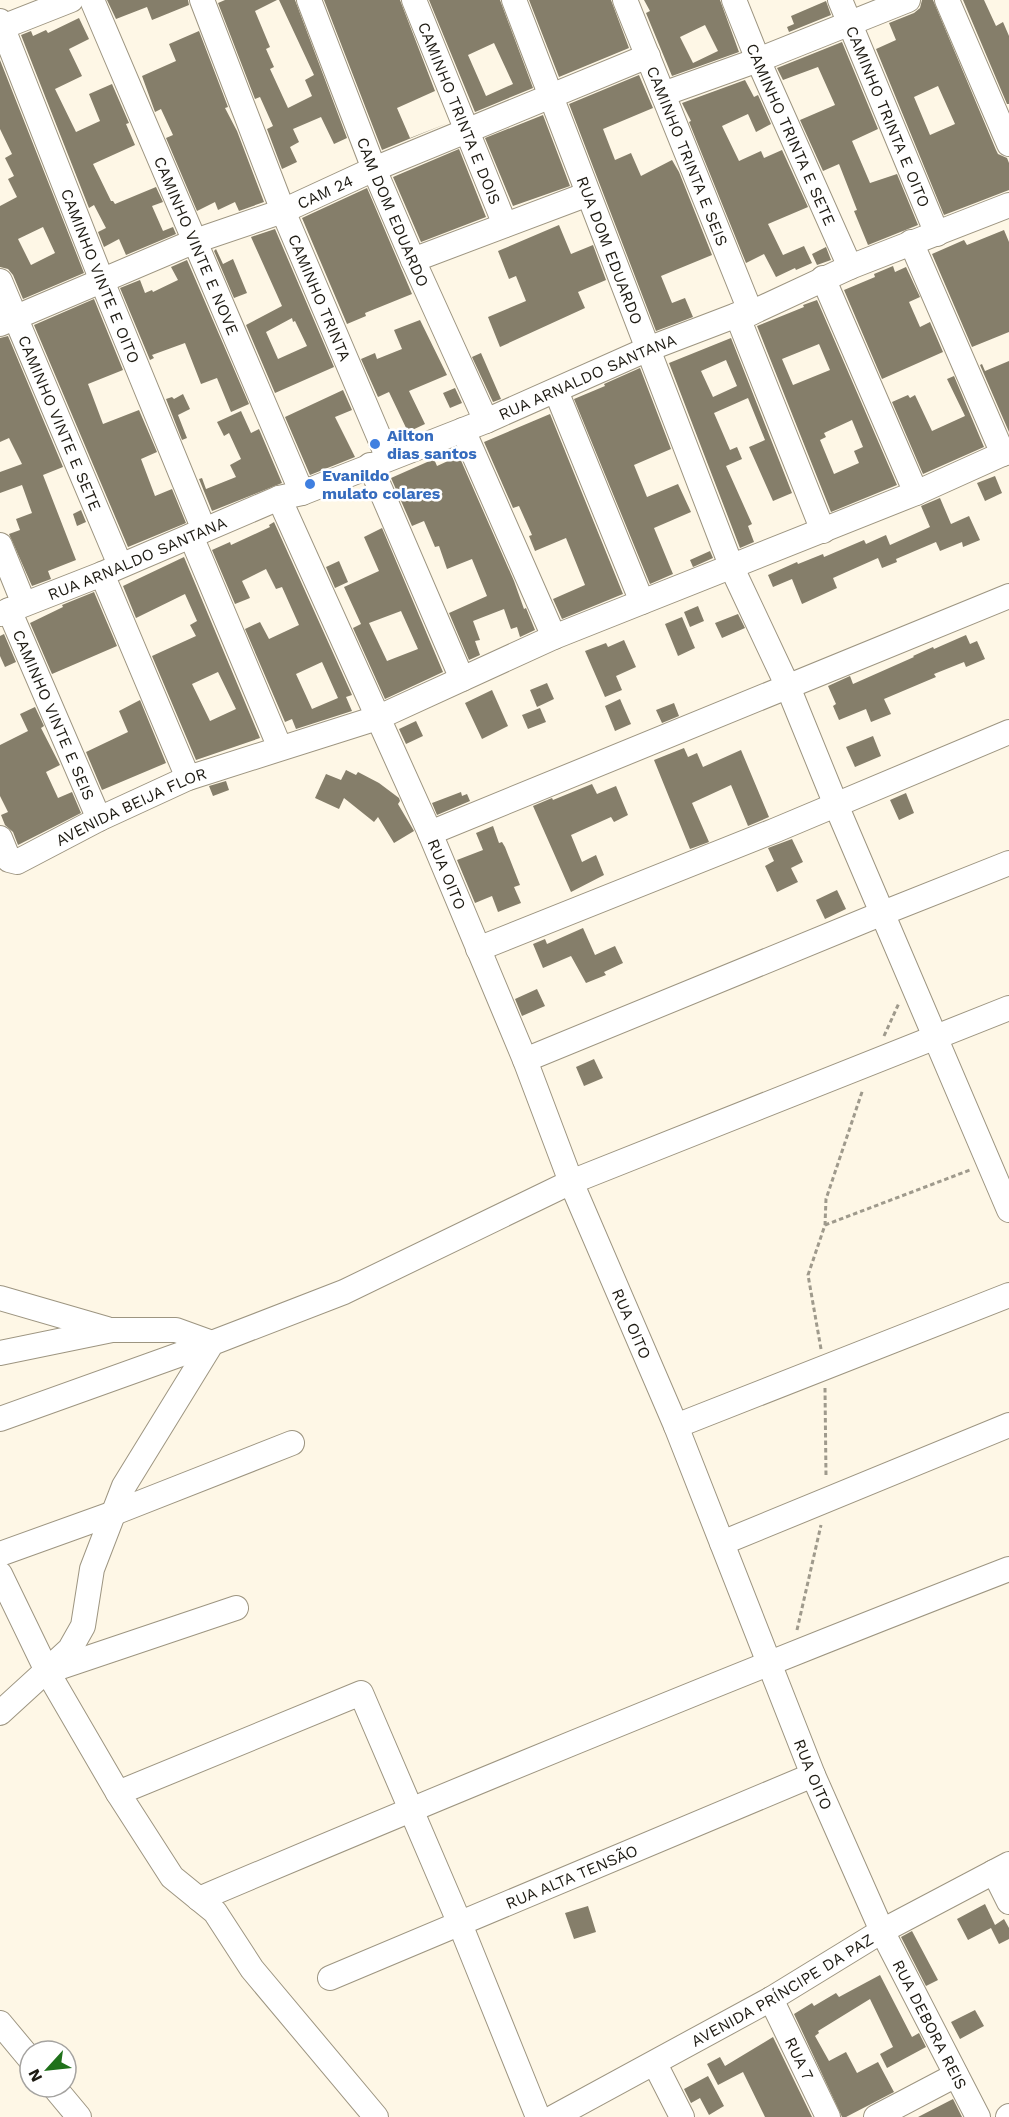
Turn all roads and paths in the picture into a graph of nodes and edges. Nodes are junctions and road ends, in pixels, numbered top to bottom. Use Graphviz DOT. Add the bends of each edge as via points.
graph roads {
  1 [pos="71,0"];
  2 [pos="92,0"];
  3 [pos="202,0"];
  4 [pos="309,0"];
  5 [pos="414,0"];
  6 [pos="514,0"];
  7 [pos="625,0"];
  8 [pos="734,0"];
  9 [pos="840,0"];
  10 [pos="908,0"];
  11 [pos="947,0"];
  12 [pos="849,23"];
  13 [pos="1,25"];
  14 [pos="648,56"];
  15 [pos="758,60"];
  16 [pos="663,94"];
  17 [pos="552,96"];
  18 [pos="466,130"];
  19 [pos="1009,144"];
  20 [pos="374,169"];
  21 [pos="588,194"];
  22 [pos="283,211"];
  23 [pos="1007,211"];
  24 [pos="505,225"];
  25 [pos="937,234"];
  26 [pos="195,241"];
  27 [pos="911,242"];
  28 [pos="413,260"];
  29 [pos="850,267"];
  30 [pos="823,278"];
  31 [pos="0,281"];
  32 [pos="102,281"];
  33 [pos="744,314"];
  34 [pos="8,321"];
  35 [pos="648,349"];
  36 [pos="556,391"];
  37 [pos="486,421"];
  38 [pos="464,430"];
  39 [pos="1006,452"];
  40 [pos="379,461"];
  41 [pos="916,493"];
  42 [pos="290,495"];
  43 [pos="823,531"];
  44 [pos="198,533"];
  45 [pos="0,545"];
  46 [pos="732,568"];
  47 [pos="111,570"];
  48 [pos="1009,596"];
  49 [pos="642,602"];
  50 [pos="11,610"];
  51 [pos="554,637"];
  52 [pos="462,679"];
  53 [pos="788,687"];
  54 [pos="377,718"];
  55 [pos="1009,732"];
  56 [pos="279,748"];
  57 [pos="188,778"];
  58 [pos="836,805"];
  59 [pos="99,819"];
  60 [pos="430,833"];
  61 [pos="0,838"];
  62 [pos="1009,863"];
  63 [pos="883,913"];
  64 [pos="478,949"];
  65 [pos="911,977"];
  66 [pos="1009,1008"];
  67 [pos="936,1039"];
  68 [pos="525,1060"];
  69 [pos="871,1064"];
  70 [pos="999,1159"];
  71 [pos="571,1182"];
  72 [pos="1009,1210"];
  73 [pos="825,1225"];
  74 [pos="1009,1295"];
  75 [pos="0,1298"];
  76 [pos="112,1330"];
  77 [pos="212,1343"];
  78 [pos="821,1352"];
  79 [pos="0,1353"];
  80 [pos="825,1385"];
  81 [pos="0,1419"];
  82 [pos="1009,1425"];
  83 [pos="676,1426"];
  84 [pos="292,1443"];
  85 [pos="827,1500"];
  86 [pos="114,1513"];
  87 [pos="722,1543"];
  88 [pos="0,1554"];
  89 [pos="1009,1569"];
  90 [pos="0,1574"];
  91 [pos="236,1608"];
  92 [pos="795,1638"];
  93 [pos="769,1662"];
  94 [pos="47,1671"];
  95 [pos="3,1702"];
  96 [pos="813,1775"];
  97 [pos="118,1793"];
  98 [pos="410,1809"];
  99 [pos="1002,1868"];
  100 [pos="199,1899"];
  101 [pos="1009,1902"];
  102 [pos="460,1924"];
  103 [pos="882,1931"];
  104 [pos="330,1977"];
  105 [pos="771,2000"];
  106 [pos="0,2023"];
  107 [pos="18,2045"];
  108 [pos="655,2064"];
  109 [pos="956,2075"];
  110 [pos="64,2099"];
  111 [pos="79,2117"];
  112 [pos="376,2117"];
  113 [pos="538,2117"];
  114 [pos="554,2117"];
  115 [pos="682,2117"];
  116 [pos="828,2117"];
  117 [pos="876,2117"];
  118 [pos="978,2117"];
  1 -- 13 [label="street"];
  2 -- 26 [label="street, CAMINHO VINTE E NOVE"];
  3 -- 22 [label="street, CAMINHO TRINTA"];
  4 -- 20 [label="street, CAM DOM EDUARDO"];
  5 -- 18 [label="street, CAMINHO TRINTA E DOIS"];
  6 -- 17 [label="street, RUA DOM EDUARDO"];
  7 -- 14 [label="street, CAMINHO TRINTA E SEIS"];
  8 -- 15 [label="street, CAMINHO TRINTA E SETE"];
  9 -- 12 [label="street, CAMINHO TRINTA E OITO"];
  10 -- 12 [label="street"];
  11 -- 19 [label="street"];
  12 -- 15 [label="street"];
  12 -- 25 [label="street, CAMINHO TRINTA E OITO"];
  13 -- 32 [label="street, CAMINHO VINTE E OITO"];
  14 -- 16 [label="street, CAMINHO TRINTA E SEIS"];
  14 -- 17 [label="street, CAM 24"];
  15 -- 16 [label="street"];
  15 -- 29 [label="street, CAMINHO TRINTA E SETE"];
  16 -- 33 [label="street, CAMINHO TRINTA E SEIS"];
  17 -- 18 [label="street, CAM 24"];
  17 -- 21 [label="street, RUA DOM EDUARDO"];
  18 -- 20 [label="street, CAM 24"];
  18 -- 24 [label="street, CAMINHO TRINTA E DOIS"];
  20 -- 22 [label="street, CAM 24"];
  20 -- 28 [label="street, CAM DOM EDUARDO"];
  21 -- 24 [label="street"];
  21 -- 35 [label="street, RUA DOM EDUARDO"];
  22 -- 26 [label="street, CAM 24"];
  22 -- 40 [label="street, CAMINHO TRINTA"];
  23 -- 25 [label="street, RUA ARNALDO SANTANA"];
  24 -- 28 [label="street"];
  25 -- 27 [label="street, RUA ARNALDO SANTANA"];
  26 -- 32 [label="street, CAM 24"];
  26 -- 42 [label="street, CAMINHO VINTE E NOVE"];
  27 -- 29 [label="street, RUA ARNALDO SANTANA"];
  27 -- 39 [label="street"];
  28 -- 37 [label="street, CAM DOM EDUARDO"];
  29 -- 30 [label="street, RUA ARNALDO SANTANA"];
  30 -- 33 [label="street, RUA ARNALDO SANTANA"];
  30 -- 41 [label="street"];
  31 -- 34 [label="street, CAMINHO VINTE E SETE"];
  32 -- 34 [label="street, CAM 24"];
  32 -- 44 [label="street, CAMINHO VINTE E OITO"];
  33 -- 35 [label="street, RUA ARNALDO SANTANA"];
  33 -- 43 [label="street, CAMINHO TRINTA E SEIS"];
  34 -- 47 [label="street, CAMINHO VINTE E SETE"];
  35 -- 36 [label="street, RUA ARNALDO SANTANA"];
  35 -- 46 [label="street, RUA DOM EDUARDO"];
  36 -- 37 [label="street, RUA ARNALDO SANTANA"];
  36 -- 49 [label="street"];
  37 -- 38 [label="street, RUA ARNALDO SANTANA"];
  38 -- 40 [label="street, RUA ARNALDO SANTANA"];
  38 -- 51 [label="street"];
  39 -- 41 [label="street, AVENIDA BEIJA FLOR"];
  40 -- 42 [label="street, RUA ARNALDO SANTANA"];
  40 -- 52 [label="street, CAMINHO TRINTA"];
  41 -- 43 [label="street, AVENIDA BEIJA FLOR"];
  42 -- 44 [label="street, RUA ARNALDO SANTANA"];
  42 -- 54 [label="street, CAMINHO VINTE E NOVE"];
  43 -- 46 [label="street, AVENIDA BEIJA FLOR"];
  44 -- 47 [label="street, RUA ARNALDO SANTANA"];
  44 -- 56 [label="street, CAMINHO VINTE E OITO"];
  45 -- 50 [label="street, CAMINHO VINTE E SEIS"];
  46 -- 49 [label="street, AVENIDA BEIJA FLOR"];
  46 -- 53 [label="street, RUA DOM EDUARDO"];
  47 -- 50 [label="street, RUA ARNALDO SANTANA"];
  47 -- 57 [label="street, CAMINHO VINTE E SETE"];
  48 -- 53 [label="street"];
  49 -- 51 [label="street, AVENIDA BEIJA FLOR"];
  50 -- 59 [label="street, CAMINHO VINTE E SEIS"];
  51 -- 52 [label="street, AVENIDA BEIJA FLOR"];
  52 -- 54 [label="street, AVENIDA BEIJA FLOR"];
  53 -- 58 [label="street, RUA DOM EDUARDO"];
  53 -- 60 [label="street"];
  54 -- 56 [label="street, AVENIDA BEIJA FLOR"];
  54 -- 60 [label="street, RUA OITO"];
  55 -- 58 [label="street"];
  56 -- 57 [label="street, AVENIDA BEIJA FLOR"];
  57 -- 59 [label="street, AVENIDA BEIJA FLOR"];
  58 -- 63 [label="street, RUA DOM EDUARDO"];
  58 -- 64 [label="street"];
  59 -- 61 [label="street, AVENIDA BEIJA FLOR" via="17,862 9,860"];
  60 -- 64 [label="street, RUA OITO"];
  62 -- 63 [label="street"];
  63 -- 65 [label="street, RUA DOM EDUARDO"];
  63 -- 68 [label="street"];
  64 -- 68 [label="street, RUA OITO"];
  65 -- 67 [label="street, RUA DOM EDUARDO"];
  65 -- 69 [label="path"];
  66 -- 67 [label="street"];
  67 -- 69 [label="street"];
  67 -- 70 [label="street, RUA DOM EDUARDO"];
  68 -- 71 [label="street, RUA OITO"];
  69 -- 71 [label="street"];
  69 -- 73 [label="path" via="826,1199"];
  70 -- 72 [label="street, RUA DOM EDUARDO"];
  70 -- 73 [label="path"];
  71 -- 77 [label="street" via="344,1292"];
  71 -- 83 [label="street, RUA OITO"];
  73 -- 78 [label="path" via="808,1275"];
  74 -- 83 [label="street"];
  75 -- 76 [label="street"];
  76 -- 77 [label="street" via="176,1330"];
  76 -- 79 [label="street"];
  77 -- 81 [label="street"];
  77 -- 86 [label="street" via="124,1486"];
  80 -- 85 [label="path"];
  82 -- 85 [label="street"];
  83 -- 87 [label="street, RUA OITO"];
  84 -- 86 [label="street"];
  85 -- 87 [label="street"];
  85 -- 92 [label="path"];
  86 -- 88 [label="street"];
  86 -- 94 [label="street" via="92,1569 83,1626 70,1650"];
  87 -- 93 [label="street, RUA OITO"];
  89 -- 93 [label="street"];
  90 -- 94 [label="street"];
  91 -- 94 [label="street"];
  93 -- 96 [label="street, RUA OITO"];
  93 -- 98 [label="street"];
  94 -- 95 [label="street"];
  94 -- 97 [label="street"];
  96 -- 102 [label="street, RUA ALTA TENSÃO"];
  96 -- 103 [label="street, RUA OITO"];
  97 -- 98 [label="street" via="361,1693"];
  97 -- 100 [label="street" via="172,1877"];
  98 -- 100 [label="street"];
  98 -- 102 [label="street"];
  99 -- 101 [label="street"];
  99 -- 103 [label="street, AVENIDA PRÍNCIPE DA PAZ"];
  100 -- 112 [label="street" via="214,1912 252,1969"];
  102 -- 104 [label="street, RUA ALTA TENSÃO"];
  102 -- 113 [label="street"];
  103 -- 105 [label="street, AVENIDA PRÍNCIPE DA PAZ"];
  103 -- 109 [label="street, RUA DEBORA REIS"];
  105 -- 108 [label="street, AVENIDA PRÍNCIPE DA PAZ"];
  105 -- 116 [label="street, RUA 7"];
  106 -- 107 [label="street"];
  108 -- 114 [label="street, AVENIDA PRÍNCIPE DA PAZ"];
  108 -- 115 [label="street"];
  109 -- 117 [label="street"];
  109 -- 118 [label="street, RUA DEBORA REIS"];
  110 -- 111 [label="street"];
}
